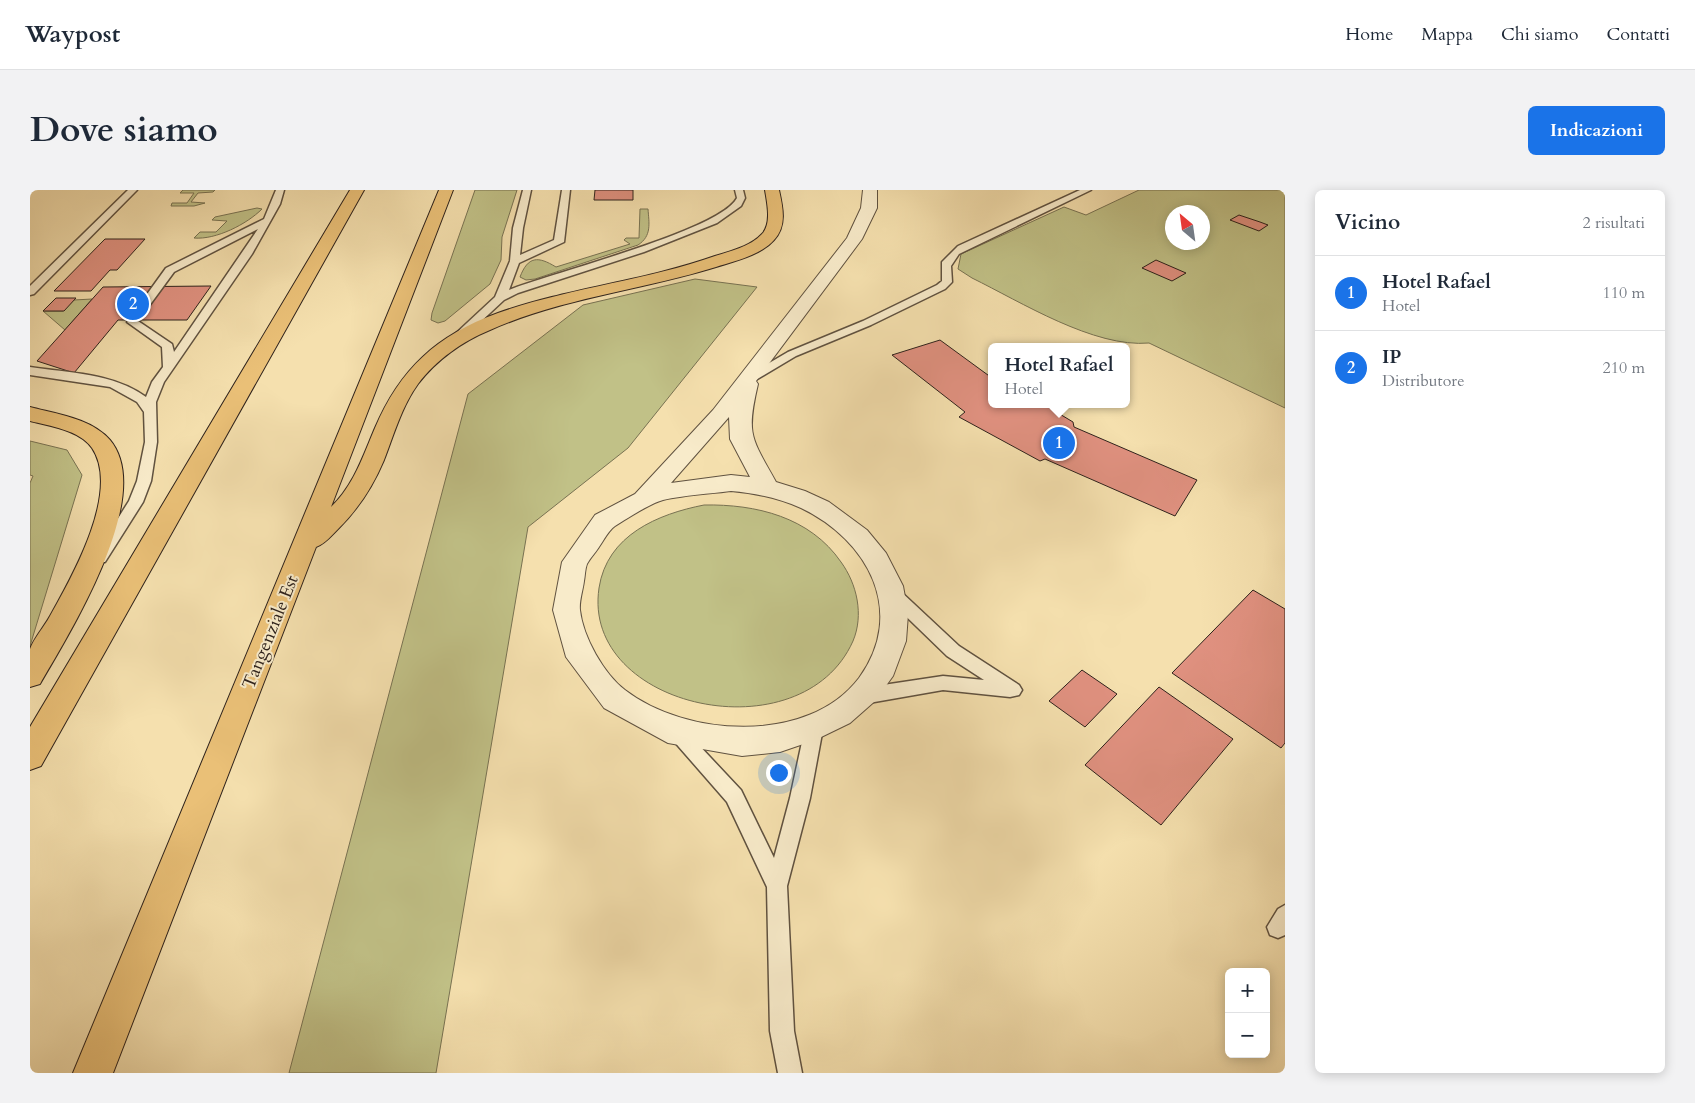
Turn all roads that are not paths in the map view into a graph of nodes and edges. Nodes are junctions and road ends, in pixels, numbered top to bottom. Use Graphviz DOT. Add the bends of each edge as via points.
graph roads {
  1 [pos="133,190"];
  2 [pos="280,190"];
  3 [pos="356,190"];
  4 [pos="446,190"];
  5 [pos="527,190"];
  6 [pos="566,190"];
  7 [pos="739,190"];
  8 [pos="772,190"];
  9 [pos="870,190"];
  10 [pos="1087,190"];
  11 [pos="268,220"];
  12 [pos="515,261"];
  13 [pos="30,292"];
  14 [pos="500,298"];
  15 [pos="457,339"];
  16 [pos="169,368"];
  17 [pos="30,371"];
  18 [pos="750,378"];
  19 [pos="149,410"];
  20 [pos="30,414"];
  21 [pos="767,488"];
  22 [pos="645,498"];
  23 [pos="303,549"];
  24 [pos="79,591"];
  25 [pos="892,592"];
  26 [pos="30,675"];
  27 [pos="863,696"];
  28 [pos="814,728"];
  29 [pos="674,731"];
  30 [pos="30,756"];
  31 [pos="777,886"];
  32 [pos="93,1073"];
  33 [pos="790,1073"];
  1 -- 13 [label="lane"];
  2 -- 11 [label="lane"];
  3 -- 30 [label="highway"];
  4 -- 23 [label="highway, Tangenziale Est"];
  5 -- 12 [label="lane" via="518,228"];
  6 -- 12 [label="lane" via="559,242"];
  7 -- 14 [label="lane" via="741,198 738,204 714,220 641,250"];
  8 -- 15 [label="highway" via="777,222 765,240 753,248 669,274 510,315"];
  9 -- 18 [label="street" via="869,208 854,238"];
  10 -- 18 [label="lane" via="961,248 947,259 947,282 942,287 792,354"];
  11 -- 16 [label="lane"];
  11 -- 16 [label="lane" via="170,270 132,322 168,346"];
  12 -- 14 [label="lane"];
  14 -- 15 [label="lane"];
  15 -- 23 [label="highway" via="420,369 404,388 357,493"];
  16 -- 19 [label="lane" via="158,382"];
  17 -- 19 [label="lane" via="118,384 144,401"];
  18 -- 21 [label="street" via="740,416 741,439"];
  18 -- 22 [label="street"];
  19 -- 24 [label="lane" via="150,451 140,492"];
  20 -- 24 [label="highway" via="84,431 103,446 109,460 112,499"];
  21 -- 22 [label="street" via="731,483 704,484 678,487"];
  21 -- 25 [label="street" via="801,498 846,525 875,556"];
  22 -- 29 [label="street" via="603,524 583,548 569,576 566,623 578,656 601,686 634,712"];
  23 -- 32 [label="highway, Tangenziale Est"];
  24 -- 26 [label="highway"];
  25 -- 27 [label="street" via="896,617 891,650"];
  25 -- 27 [label="lane" via="952,651 1013,690 943,684"];
  27 -- 28 [label="street"];
  28 -- 29 [label="street" via="791,736 744,742"];
  28 -- 31 [label="lane"];
  29 -- 31 [label="lane" via="734,796"];
  31 -- 33 [label="lane" via="782,1031"];
}
